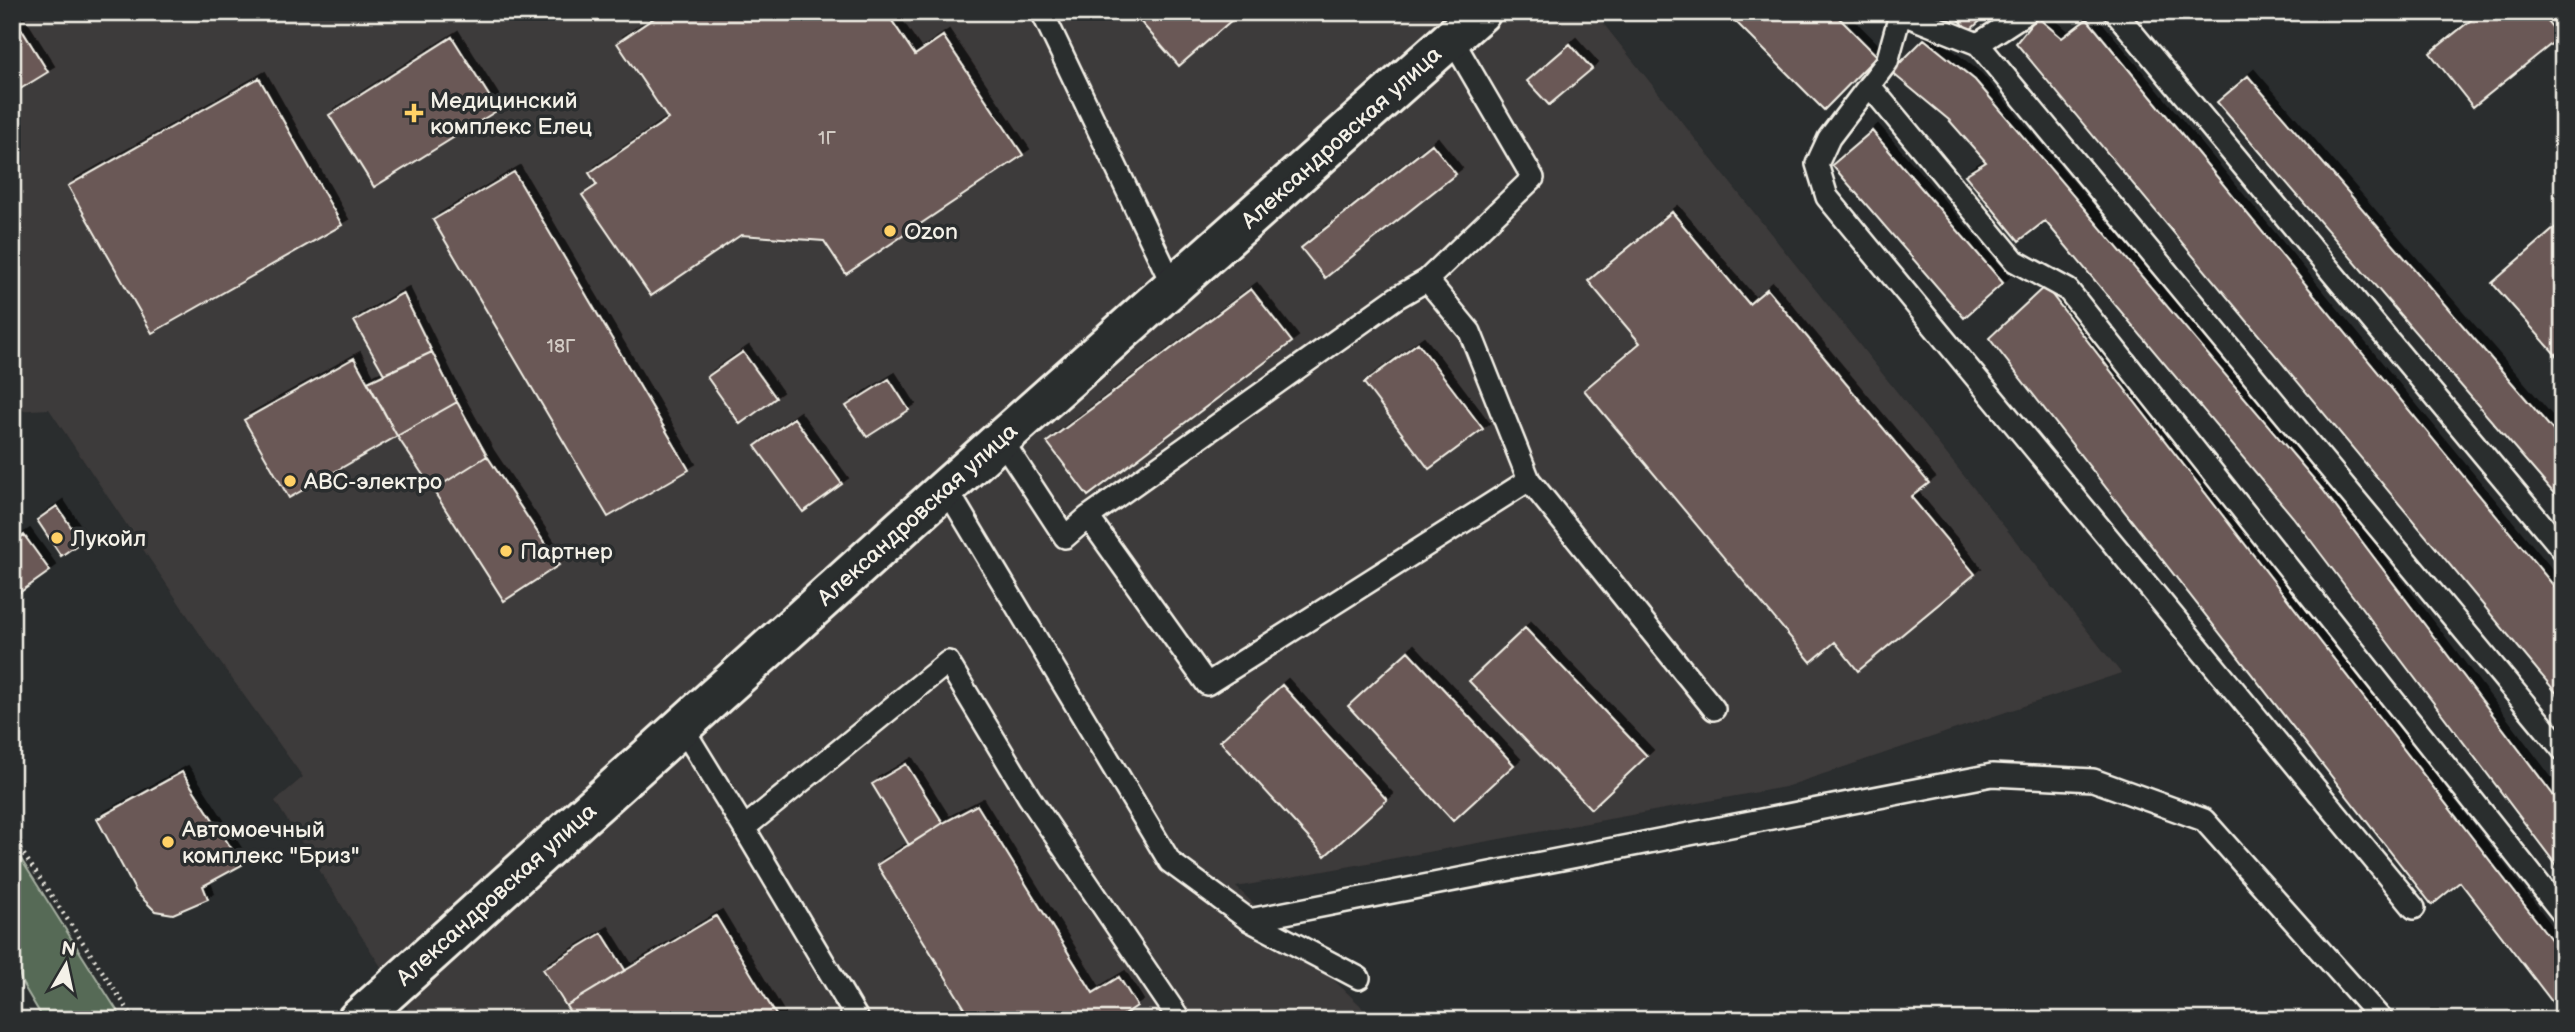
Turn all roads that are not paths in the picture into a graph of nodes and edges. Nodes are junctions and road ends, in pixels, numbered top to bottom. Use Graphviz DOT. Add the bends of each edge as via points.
graph roads {
  1 [pos="1042,12"];
  2 [pos="1481,12"];
  3 [pos="2027,12"];
  4 [pos="2115,12"];
  5 [pos="1899,13"];
  6 [pos="1452,39"];
  7 [pos="1978,44"];
  8 [pos="1869,85"];
  9 [pos="1427,280"];
  10 [pos="1173,286"];
  11 [pos="1001,439"];
  12 [pos="1529,480"];
  13 [pos="946,488"];
  14 [pos="1088,517"];
  15 [pos="2563,550"];
  16 [pos="1714,709"];
  17 [pos="682,727"];
  18 [pos="2563,750"];
  19 [pos="744,828"];
  20 [pos="2414,908"];
  21 [pos="2563,914"];
  22 [pos="1249,920"];
  23 [pos="1359,978"];
  24 [pos="357,1020"];
  25 [pos="858,1020"];
  26 [pos="1180,1020"];
  27 [pos="2382,1020"];
  1 -- 10 [label="lane"];
  2 -- 6 [label="street, Александровская улица"];
  3 -- 7 [label="lane"];
  4 -- 15 [label="lane"];
  5 -- 7 [label="lane"];
  5 -- 8 [label="lane" via="1887,62"];
  6 -- 9 [label="lane" via="1533,178"];
  6 -- 10 [label="street, Александровская улица"];
  7 -- 18 [label="lane"];
  8 -- 20 [label="lane" via="1829,138 1817,164 1827,197"];
  8 -- 21 [label="lane" via="2015,261 2068,290"];
  9 -- 12 [label="lane" via="1470,332"];
  9 -- 14 [label="lane"];
  10 -- 11 [label="street, Александровская улица"];
  11 -- 13 [label="street, Александровская улица"];
  11 -- 14 [label="lane" via="1065,537"];
  12 -- 14 [label="lane" via="1207,684"];
  12 -- 16 [label="lane"];
  13 -- 17 [label="street, Александровская улица"];
  13 -- 22 [label="lane" via="1170,862"];
  17 -- 19 [label="lane"];
  17 -- 24 [label="street, Александровская улица"];
  19 -- 25 [label="lane"];
  19 -- 26 [label="lane" via="948,662 1029,797"];
  22 -- 23 [label="lane"];
  22 -- 27 [label="lane" via="1992,775 2093,780 2204,820"];
}
